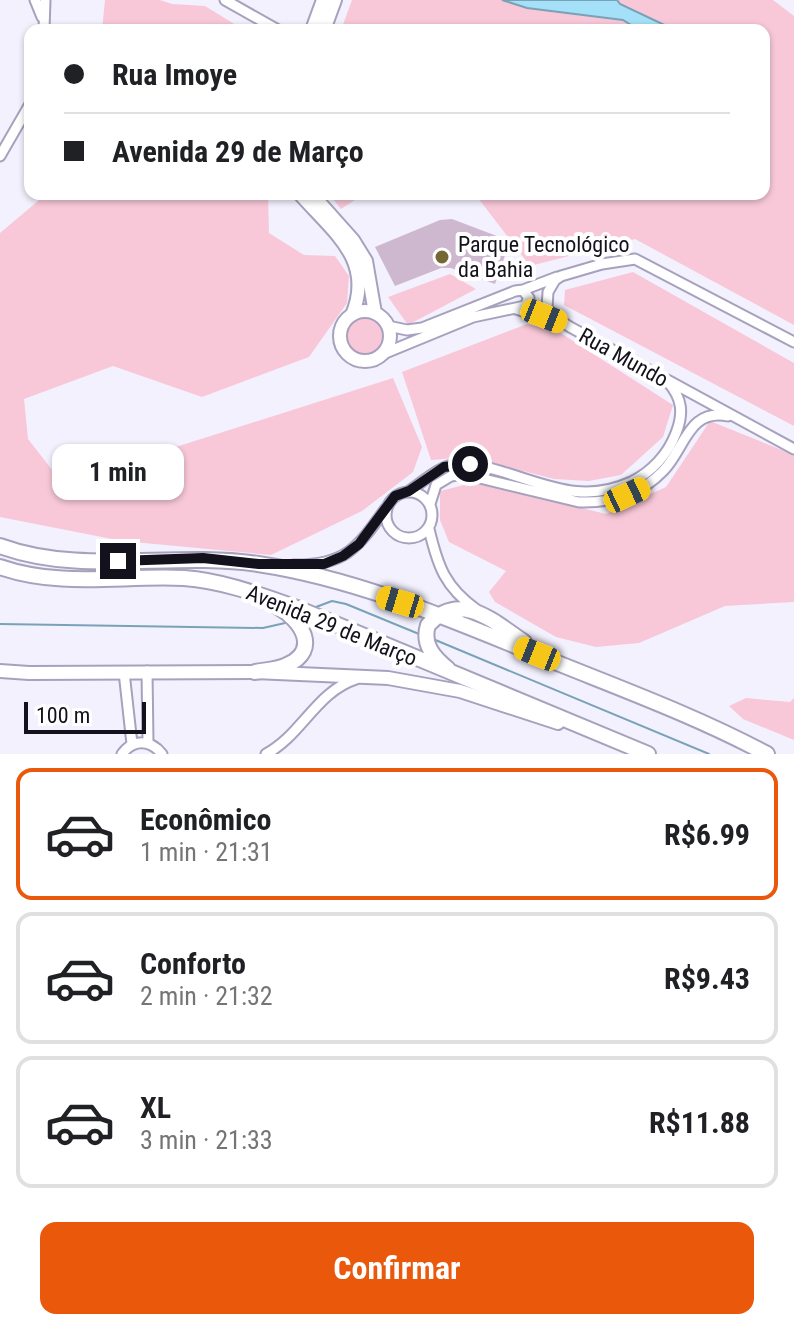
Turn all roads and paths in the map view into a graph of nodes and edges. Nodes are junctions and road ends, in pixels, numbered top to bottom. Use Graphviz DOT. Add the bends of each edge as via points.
graph roads {
  1 [pos="35,0"];
  2 [pos="45,0"];
  3 [pos="225,0"];
  4 [pos="323,0"];
  5 [pos="335,0"];
  6 [pos="42,24"];
  7 [pos="44,24"];
  8 [pos="267,24"];
  9 [pos="314,24"];
  10 [pos="326,24"];
  11 [pos="24,114"];
  12 [pos="0,156"];
  13 [pos="305,200"];
  14 [pos="317,200"];
  15 [pos="561,276"];
  16 [pos="523,290"];
  17 [pos="512,308"];
  18 [pos="375,313"];
  19 [pos="352,315"];
  20 [pos="388,326"];
  21 [pos="570,327"];
  22 [pos="794,342"];
  23 [pos="383,354"];
  24 [pos="666,379"];
  25 [pos="740,419"];
  26 [pos="794,449"];
  27 [pos="409,491"];
  28 [pos="430,504"];
  29 [pos="386,508"];
  30 [pos="429,529"];
  31 [pos="0,546"];
  32 [pos="259,564"];
  33 [pos="0,567"];
  34 [pos="250,591"];
  35 [pos="480,612"];
  36 [pos="437,617"];
  37 [pos="0,671"];
  38 [pos="147,671"];
  39 [pos="124,672"];
  40 [pos="255,672"];
  41 [pos="310,675"];
  42 [pos="589,675"];
  43 [pos="458,677"];
  44 [pos="360,678"];
  45 [pos="320,703"];
  46 [pos="148,743"];
  47 [pos="132,744"];
  48 [pos="624,745"];
  49 [pos="122,754"];
  50 [pos="162,754"];
  51 [pos="266,754"];
  52 [pos="648,754"];
  53 [pos="767,754"];
  1 -- 6 [label="street"];
  2 -- 7 [label="street"];
  3 -- 8 [label="street"];
  4 -- 9 [label="main road"];
  5 -- 10 [label="main road"];
  11 -- 12 [label="street"];
  13 -- 19 [label="main road" via="357,267 359,287"];
  14 -- 18 [label="main road" via="366,261"];
  15 -- 16 [label="street"];
  15 -- 21 [label="street, Rua Mundo" via="550,286 547,308"];
  15 -- 22 [label="street" via="641,260"];
  16 -- 17 [label="street" via="528,304"];
  16 -- 20 [label="street" via="422,328"];
  17 -- 21 [label="street"];
  17 -- 23 [label="street" via="473,317"];
  18 -- 19 [label="main road"];
  18 -- 20 [label="main road"];
  19 -- 23 [label="main road" via="341,328 344,350 363,361"];
  20 -- 23 [label="main road"];
  21 -- 24 [label="street, Rua Mundo"];
  24 -- 25 [label="street, Rua Mundo"];
  24 -- 27 [label="street" via="681,403 678,428 655,465 626,484 603,492 569,492 458,464"];
  25 -- 26 [label="street, Rua Mundo"];
  25 -- 28 [label="street" via="703,417 663,472 641,489 614,499 568,501 463,474 436,485"];
  27 -- 28 [label="street"];
  27 -- 29 [label="street" via="395,496"];
  28 -- 30 [label="street"];
  29 -- 30 [label="street" via="387,523 397,535 412,538"];
  29 -- 32 [label="street" via="365,539 343,556 324,564"];
  30 -- 35 [label="street" via="443,575"];
  31 -- 32 [label="main road, Avenida 29 de Março" via="69,561 203,558"];
  32 -- 36 [label="main road, Avenida 29 de Março" via="323,577"];
  33 -- 34 [label="main road, Avenida 29 de Março" via="53,580 185,579"];
  34 -- 40 [label="main road" via="297,621 305,640 289,665"];
  34 -- 43 [label="main road, Avenida 29 de Março"];
  35 -- 36 [label="main road" via="458,609"];
  35 -- 42 [label="main road" via="525,643"];
  36 -- 42 [label="main road, Avenida 29 de Março"];
  36 -- 43 [label="main road" via="426,631 426,642"];
  37 -- 39 [label="main road"];
  38 -- 39 [label="main road"];
  38 -- 40 [label="main road"];
  38 -- 46 [label="street"];
  39 -- 47 [label="street"];
  40 -- 41 [label="main road"];
  41 -- 44 [label="main road"];
  41 -- 45 [label="street" via="322,687"];
  42 -- 53 [label="main road, Avenida 29 de Março"];
  43 -- 48 [label="main road, Avenida 29 de Março"];
  44 -- 45 [label="street" via="335,688"];
  44 -- 48 [label="main road" via="460,691"];
  45 -- 51 [label="street"];
  46 -- 47 [label="street"];
  46 -- 50 [label="street"];
  47 -- 49 [label="street"];
  48 -- 52 [label="main road, Avenida 29 de Março"];
}
